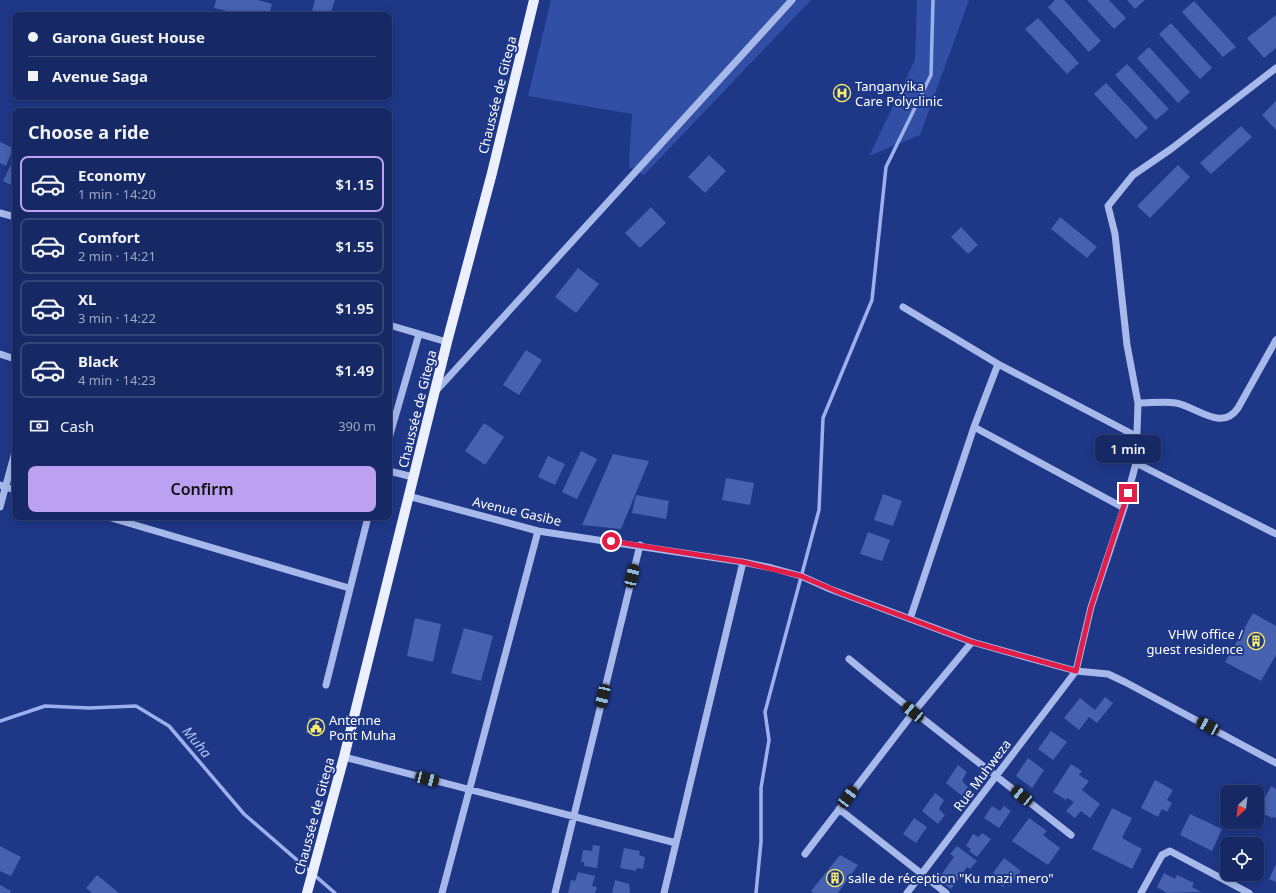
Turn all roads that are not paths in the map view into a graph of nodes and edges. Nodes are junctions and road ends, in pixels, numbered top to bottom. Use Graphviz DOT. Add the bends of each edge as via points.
graph roads {
  1 [pos="534,0"];
  2 [pos="792,0"];
  3 [pos="1276,68"];
  4 [pos="0,213"];
  5 [pos="12,217"];
  6 [pos="903,307"];
  7 [pos="392,326"];
  8 [pos="419,334"];
  9 [pos="1276,340"];
  10 [pos="447,342"];
  11 [pos="0,354"];
  12 [pos="12,358"];
  13 [pos="998,364"];
  14 [pos="436,391"];
  15 [pos="1138,403"];
  16 [pos="974,427"];
  17 [pos="392,428"];
  18 [pos="1136,436"];
  19 [pos="12,460"];
  20 [pos="1136,463"];
  21 [pos="392,472"];
  22 [pos="413,477"];
  23 [pos="3,486"];
  24 [pos="408,496"];
  25 [pos="0,507"];
  26 [pos="1124,508"];
  27 [pos="118,520"];
  28 [pos="367,520"];
  29 [pos="538,531"];
  30 [pos="1276,534"];
  31 [pos="640,545"];
  32 [pos="743,562"];
  33 [pos="349,588"];
  34 [pos="910,619"];
  35 [pos="972,642"];
  36 [pos="849,659"];
  37 [pos="1076,671"];
  38 [pos="326,685"];
  39 [pos="913,712"];
  40 [pos="344,757"];
  41 [pos="1276,763"];
  42 [pos="997,776"];
  43 [pos="469,790"];
  44 [pos="839,809"];
  45 [pos="574,817"];
  46 [pos="1071,835"];
  47 [pos="676,843"];
  48 [pos="805,854"];
  49 [pos="922,874"];
  50 [pos="307,893"];
  51 [pos="442,893"];
  52 [pos="555,893"];
  53 [pos="664,893"];
  54 [pos="907,893"];
  55 [pos="946,893"];
  56 [pos="1141,893"];
  57 [pos="1250,893"];
  1 -- 10 [label="main road, Chaussée de Gitega"];
  2 -- 14 [label="street"];
  3 -- 15 [label="street" via="1133,175 1108,206 1115,234 1127,345"];
  4 -- 5 [label="street"];
  6 -- 13 [label="street"];
  7 -- 8 [label="street"];
  8 -- 10 [label="street"];
  8 -- 17 [label="street"];
  9 -- 15 [label="street" via="1238,408 1228,419 1215,418 1175,403"];
  10 -- 14 [label="main road, Chaussée de Gitega"];
  11 -- 12 [label="street"];
  13 -- 16 [label="street"];
  13 -- 18 [label="street"];
  14 -- 22 [label="main road, Chaussée de Gitega"];
  15 -- 18 [label="street"];
  16 -- 26 [label="street"];
  16 -- 34 [label="street"];
  18 -- 20 [label="street"];
  19 -- 23 [label="street"];
  20 -- 26 [label="street"];
  20 -- 30 [label="street"];
  21 -- 22 [label="street"];
  22 -- 24 [label="main road, Chaussée de Gitega"];
  23 -- 25 [label="street"];
  24 -- 29 [label="street, Avenue Gasibe"];
  24 -- 40 [label="main road, Chaussée de Gitega"];
  26 -- 37 [label="street" via="1091,607"];
  27 -- 33 [label="street"];
  28 -- 33 [label="street"];
  29 -- 31 [label="street, Avenue Gasibe"];
  29 -- 43 [label="street"];
  31 -- 32 [label="street, Avenue Gasibe"];
  31 -- 45 [label="street"];
  32 -- 34 [label="street, Avenue Gasibe" via="801,576"];
  32 -- 47 [label="street"];
  33 -- 38 [label="street"];
  34 -- 35 [label="street, Avenue Gasibe"];
  35 -- 37 [label="street, Avenue Gasibe"];
  35 -- 39 [label="street"];
  36 -- 39 [label="street"];
  37 -- 41 [label="street, Avenue Gasibe" via="1108,674"];
  37 -- 42 [label="street, Rue Muhweza"];
  39 -- 42 [label="street"];
  39 -- 44 [label="street"];
  40 -- 43 [label="street"];
  40 -- 50 [label="main road, Chaussée de Gitega"];
  42 -- 46 [label="street"];
  42 -- 49 [label="street, Rue Muhweza"];
  43 -- 45 [label="street"];
  43 -- 51 [label="street"];
  44 -- 48 [label="street"];
  44 -- 49 [label="street"];
  45 -- 47 [label="street"];
  45 -- 52 [label="street"];
  47 -- 53 [label="street"];
  49 -- 54 [label="street, Rue Muhweza"];
  49 -- 55 [label="street"];
  56 -- 57 [label="street" via="1162,855 1170,851"];
}
